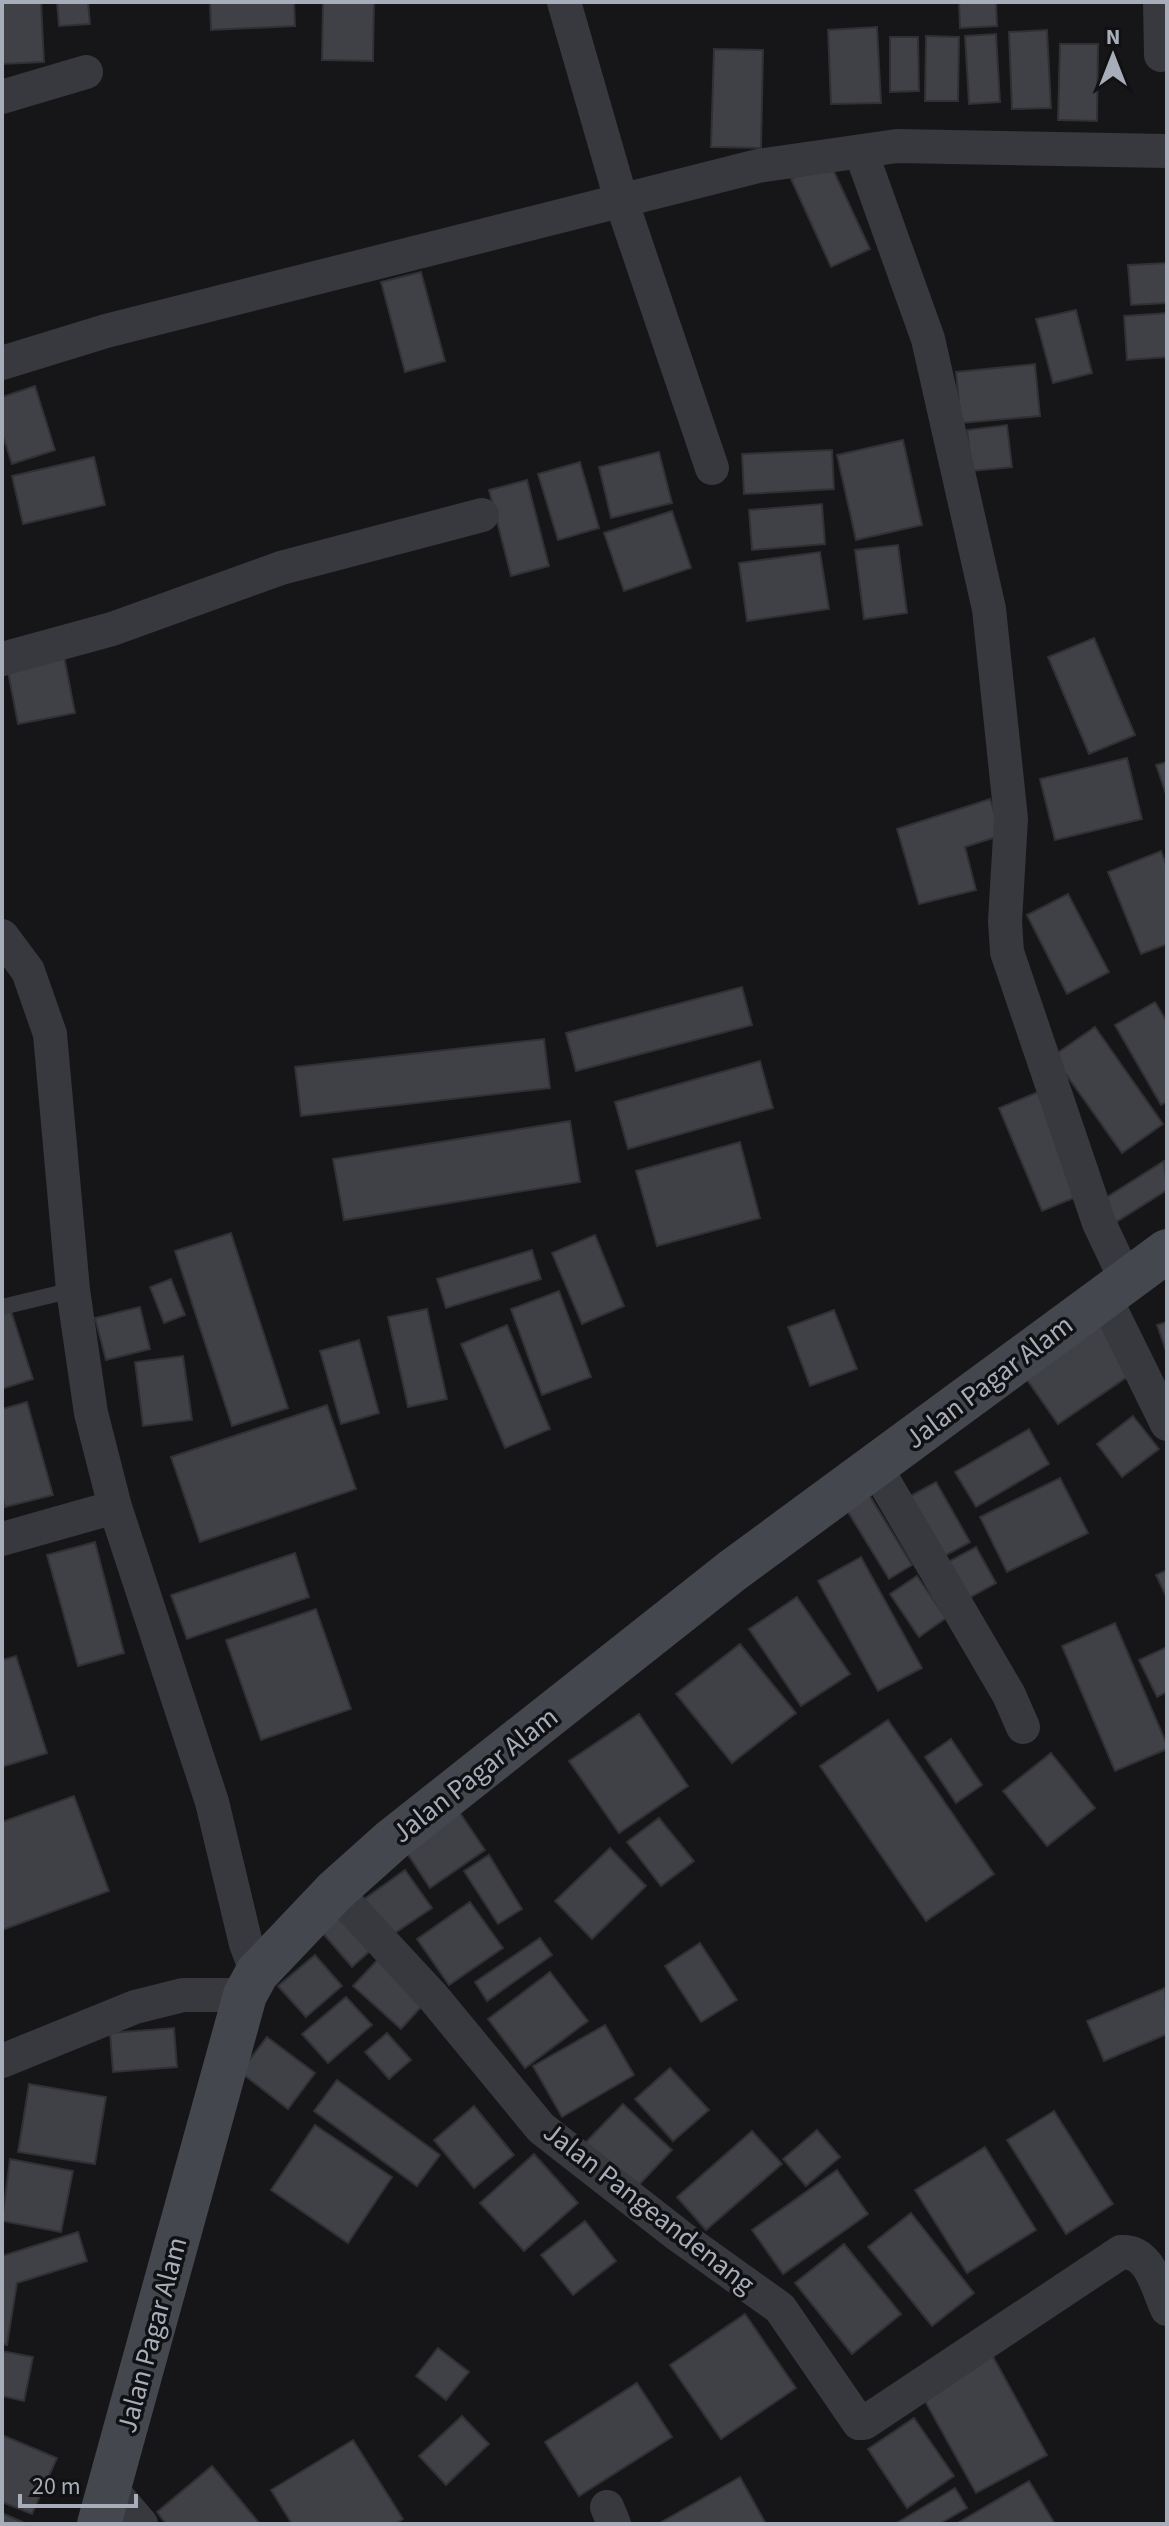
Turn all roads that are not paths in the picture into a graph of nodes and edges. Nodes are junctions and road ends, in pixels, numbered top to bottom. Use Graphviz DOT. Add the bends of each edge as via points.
graph roads {
  1 [pos="564,2"];
  2 [pos="1160,2"];
  3 [pos="1161,55"];
  4 [pos="86,72"];
  5 [pos="2,97"];
  6 [pos="1167,151"];
  7 [pos="861,152"];
  8 [pos="622,203"];
  9 [pos="2,363"];
  10 [pos="712,468"];
  11 [pos="482,515"];
  12 [pos="2,659"];
  13 [pos="2,936"];
  14 [pos="1167,1251"];
  15 [pos="1115,1288"];
  16 [pos="73,1290"];
  17 [pos="2,1307"];
  18 [pos="1167,1424"];
  19 [pos="875,1466"];
  20 [pos="115,1507"];
  21 [pos="2,1539"];
  22 [pos="1023,1727"];
  23 [pos="335,1891"];
  24 [pos="251,1984"];
  25 [pos="2,2061"];
  26 [pos="1167,2309"];
  27 [pos="104,2506"];
  28 [pos="141,2524"];
  1 -- 8 [label="street"];
  2 -- 3 [label="street"];
  4 -- 5 [label="street"];
  6 -- 7 [label="street" via="897,146"];
  7 -- 8 [label="street" via="758,166"];
  7 -- 15 [label="street" via="928,339 989,609 1011,819 1007,952 1099,1223"];
  8 -- 9 [label="street" via="106,331"];
  8 -- 10 [label="street"];
  11 -- 12 [label="street" via="281,568 112,629"];
  13 -- 16 [label="street" via="28,971 50,1034"];
  14 -- 15 [label="street, Jalan Pagar Alam"];
  15 -- 18 [label="street"];
  15 -- 19 [label="street, Jalan Pagar Alam"];
  16 -- 17 [label="lane"];
  16 -- 20 [label="street" via="91,1413"];
  19 -- 22 [label="street"];
  19 -- 23 [label="street, Jalan Pagar Alam" via="732,1571"];
  20 -- 21 [label="street"];
  20 -- 24 [label="street" via="212,1802"];
  23 -- 24 [label="street, Jalan Pagar Alam"];
  23 -- 26 [label="street, Jalan Pangeandenang" via="434,1998 541,2128 780,2308 859,2423 1121,2252 1143,2257"];
  24 -- 25 [label="street" via="135,2007"];
  24 -- 27 [label="street, Jalan Pagar Alam"];
  27 -- 28 [label="street"];
}
